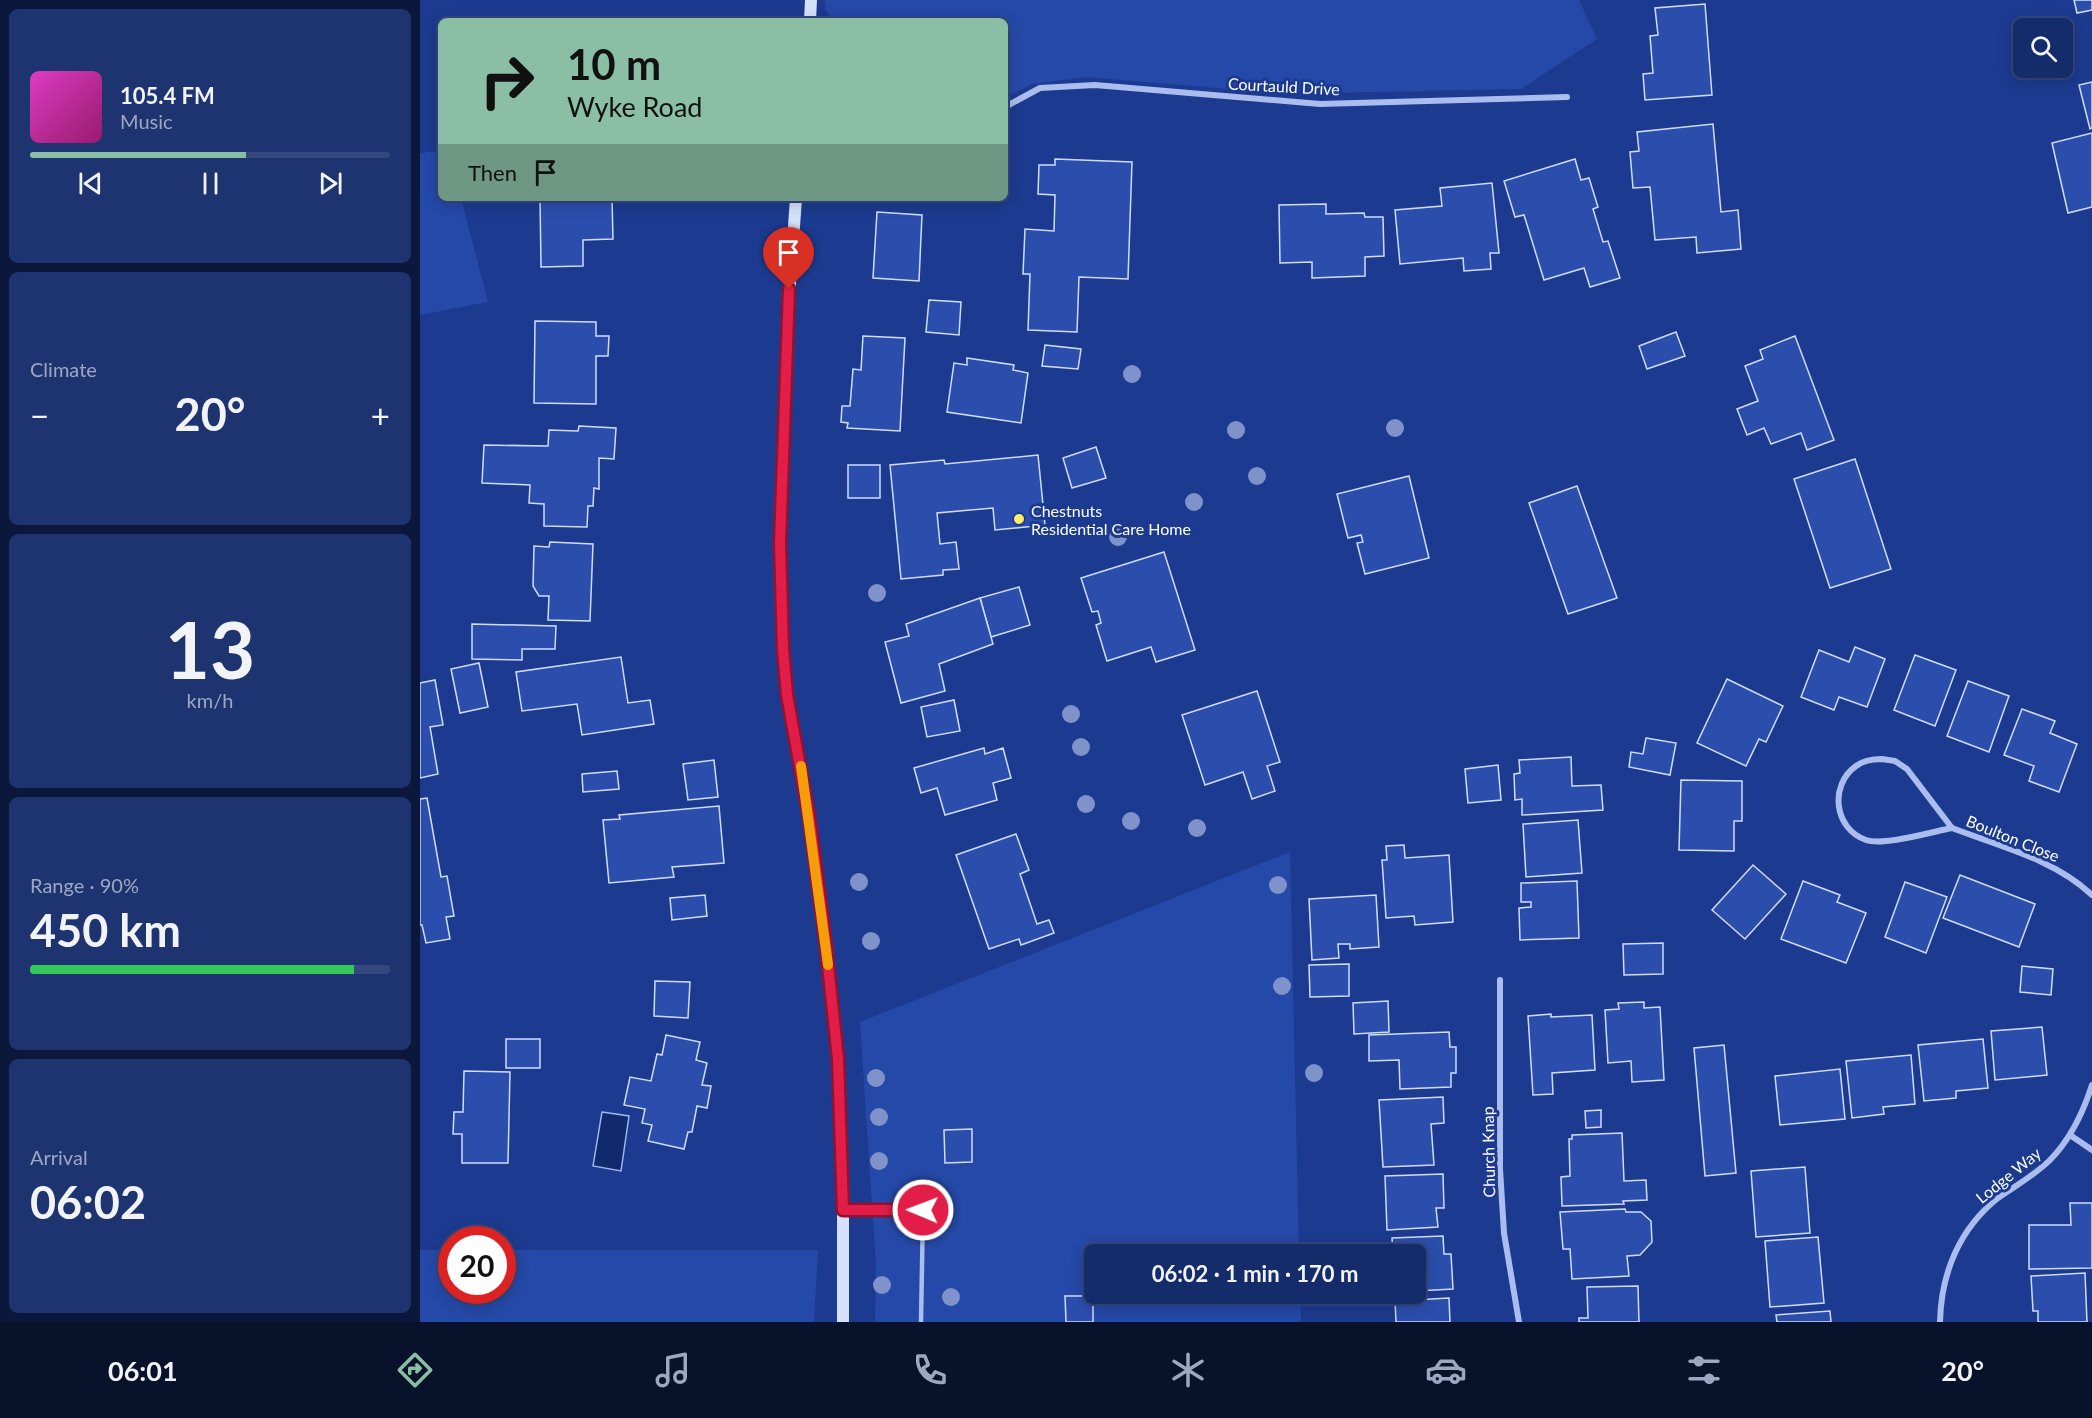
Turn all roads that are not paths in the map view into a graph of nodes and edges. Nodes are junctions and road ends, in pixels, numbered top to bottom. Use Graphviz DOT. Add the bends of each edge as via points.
graph roads {
  1 [pos="811,0"];
  2 [pos="810,18"];
  3 [pos="1567,97"];
  4 [pos="1008,105"];
  5 [pos="796,201"];
  6 [pos="1952,828"];
  7 [pos="2092,895"];
  8 [pos="1500,980"];
  9 [pos="2092,1085"];
  10 [pos="2070,1135"];
  11 [pos="2092,1150"];
  12 [pos="843,1210"];
  13 [pos="843,1322"];
  14 [pos="921,1322"];
  15 [pos="1519,1322"];
  16 [pos="1940,1322"];
  1 -- 2 [label="main road"];
  3 -- 4 [label="street, Courtauld Drive" via="1320,105 1095,85 1040,88"];
  5 -- 12 [label="main road" via="780,531 783,649 826,946 838,1059"];
  6 -- 6 [label="street, Boulton Close" via="1880,842 1866,840 1853,833 1842,817 1838,798 1841,785 1857,765 1869,760 1895,761 1907,769"];
  6 -- 7 [label="street, Boulton Close" via="2051,866"];
  8 -- 15 [label="street, Church Knap" via="1500,1169 1504,1233"];
  9 -- 10 [label="street, Lodge Way"];
  10 -- 11 [label="street"];
  10 -- 16 [label="street, Lodge Way" via="2049,1161 1996,1200 1963,1236 1948,1265 1940,1298"];
  12 -- 13 [label="main road"];
  12 -- 14 [label="lane" via="923,1210"];
}
